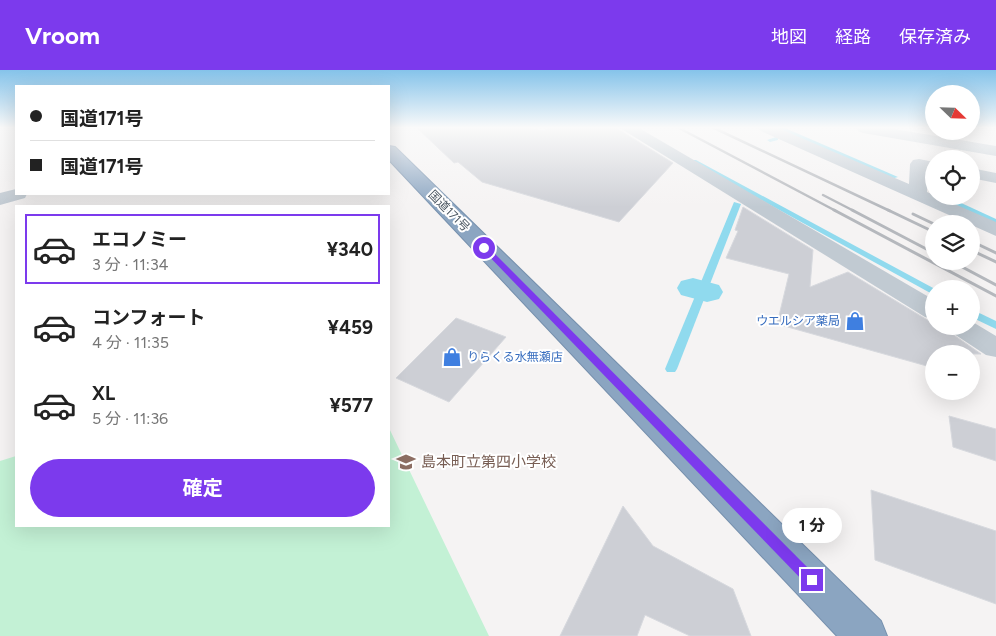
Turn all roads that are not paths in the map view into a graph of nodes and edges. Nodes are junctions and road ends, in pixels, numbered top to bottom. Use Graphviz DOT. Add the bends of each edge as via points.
graph roads {
  1 [pos="393,154"];
  2 [pos="672,154"];
  3 [pos="826,154"];
  4 [pos="925,165"];
  5 [pos="980,175"];
  6 [pos="996,178"];
  7 [pos="15,195"];
  8 [pos="917,195"];
  9 [pos="0,199"];
  10 [pos="996,230"];
  11 [pos="925,306"];
  12 [pos="975,335"];
  13 [pos="996,348"];
  14 [pos="866,636"];
  1 -- 14 [label="highway, 国道171号"];
  2 -- 11 [label="street"];
  3 -- 8 [label="street"];
  4 -- 8 [label="street" via="919,164"];
  5 -- 6 [label="street"];
  7 -- 9 [label="street"];
  8 -- 10 [label="street"];
  12 -- 13 [label="street"];
}
